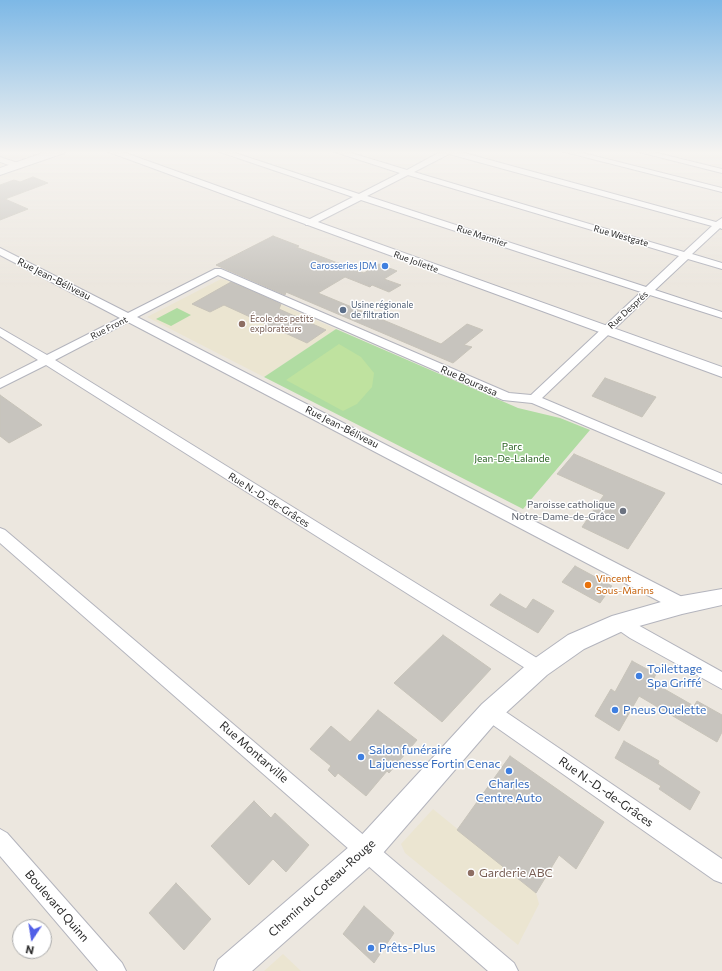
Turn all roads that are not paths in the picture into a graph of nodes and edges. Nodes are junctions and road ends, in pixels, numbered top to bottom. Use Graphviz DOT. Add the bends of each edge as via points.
graph roads {
  1 [pos="234,196"];
  2 [pos="360,196"];
  3 [pos="361,196"];
  4 [pos="485,196"];
  5 [pos="615,196"];
  6 [pos="309,223"];
  7 [pos="720,224"];
  8 [pos="0,251"];
  9 [pos="685,255"];
  10 [pos="722,266"];
  11 [pos="218,272"];
  12 [pos="648,290"];
  13 [pos="722,315"];
  14 [pos="129,318"];
  15 [pos="606,330"];
  16 [pos="0,331"];
  17 [pos="46,361"];
  18 [pos="722,372"];
  19 [pos="0,384"];
  20 [pos="534,399"];
  21 [pos="722,479"];
  22 [pos="0,534"];
  23 [pos="722,597"];
  24 [pos="682,605"];
  25 [pos="620,622"];
  26 [pos="539,668"];
  27 [pos="722,680"];
  28 [pos="490,712"];
  29 [pos="0,840"];
  30 [pos="367,850"];
  31 [pos="722,872"];
  32 [pos="114,971"];
  33 [pos="229,971"];
  34 [pos="506,971"];
  1 -- 6 [label="street, Rue Joliette"];
  2 -- 6 [label="street"];
  3 -- 12 [label="street, Rue Marmier"];
  4 -- 9 [label="street, Rue Westgate"];
  5 -- 7 [label="street"];
  6 -- 15 [label="street, Rue Joliette"];
  7 -- 9 [label="street, Rue Després"];
  8 -- 14 [label="street, Rue Jean-Béliveau"];
  9 -- 10 [label="street, Rue Westgate"];
  9 -- 12 [label="street, Rue Després"];
  11 -- 14 [label="street, Rue Front"];
  11 -- 20 [label="street, Rue Bourassa" via="507,397"];
  12 -- 13 [label="street, Rue Marmier"];
  12 -- 15 [label="street, Rue Després"];
  14 -- 17 [label="street, Rue Front"];
  14 -- 24 [label="street, Rue Jean-Béliveau"];
  15 -- 18 [label="street, Rue Joliette"];
  15 -- 20 [label="street, Rue Després"];
  16 -- 17 [label="street, Rue N.-D.-de-Grâces"];
  17 -- 19 [label="street, Rue Front"];
  17 -- 26 [label="street, Rue N.-D.-de-Grâces"];
  20 -- 21 [label="street, Rue Bourassa"];
  22 -- 30 [label="street, Rue Montarville"];
  23 -- 24 [label="street, Chemin du Coteau-Rouge"];
  24 -- 25 [label="street, Chemin du Coteau-Rouge"];
  25 -- 26 [label="street, Chemin du Coteau-Rouge" via="576,642"];
  25 -- 27 [label="street"];
  26 -- 28 [label="street, Chemin du Coteau-Rouge"];
  28 -- 30 [label="street, Chemin du Coteau-Rouge"];
  28 -- 31 [label="street, Rue N.-D.-de-Grâces"];
  29 -- 32 [label="street, Boulevard Quinn"];
  30 -- 33 [label="street, Chemin du Coteau-Rouge"];
  30 -- 34 [label="street, Rue Montarville"];
}
